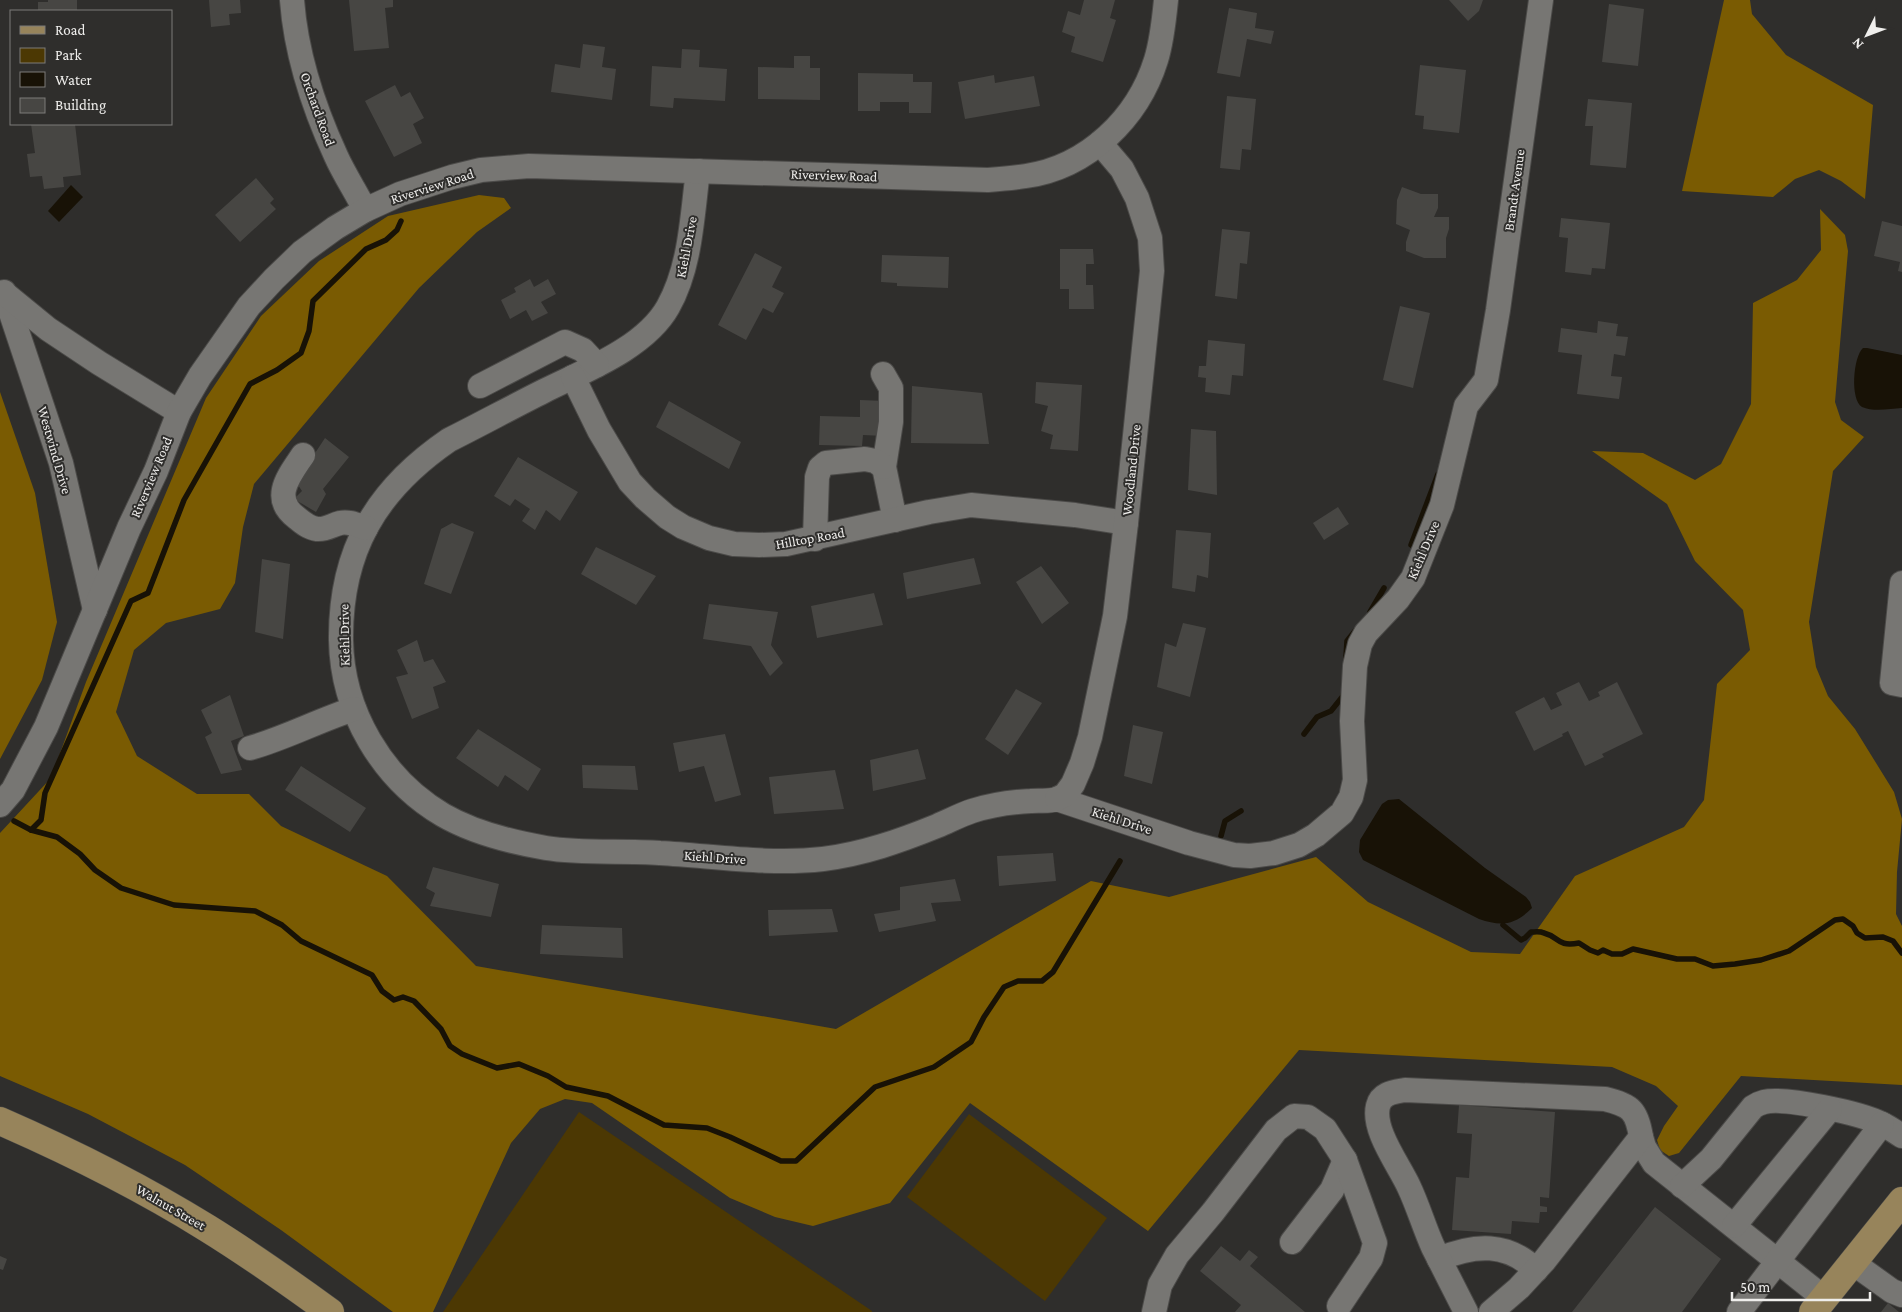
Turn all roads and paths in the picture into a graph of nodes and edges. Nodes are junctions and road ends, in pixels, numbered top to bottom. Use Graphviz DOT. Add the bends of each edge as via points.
graph roads {
  1 [pos="292,0"];
  2 [pos="1166,0"];
  3 [pos="1541,0"];
  4 [pos="1100,143"];
  5 [pos="698,171"];
  6 [pos="365,210"];
  7 [pos="2,287"];
  8 [pos="596,365"];
  9 [pos="883,374"];
  10 [pos="573,377"];
  11 [pos="1486,380"];
  12 [pos="480,386"];
  13 [pos="178,412"];
  14 [pos="303,455"];
  15 [pos="884,467"];
  16 [pos="895,520"];
  17 [pos="1126,523"];
  18 [pos="366,528"];
  19 [pos="815,538"];
  20 [pos="1902,583"];
  21 [pos="95,610"];
  22 [pos="1902,685"];
  23 [pos="354,709"];
  24 [pos="250,748"];
  25 [pos="1057,799"];
  26 [pos="0,805"];
  27 [pos="1830,1109"];
  28 [pos="0,1121"];
  29 [pos="1882,1124"];
  30 [pos="1902,1136"];
  31 [pos="1641,1137"];
  32 [pos="1345,1160"];
  33 [pos="1682,1186"];
  34 [pos="1902,1201"];
  35 [pos="1734,1226"];
  36 [pos="1292,1242"];
  37 [pos="1439,1259"];
  38 [pos="1777,1262"];
  39 [pos="1853,1263"];
  40 [pos="1536,1270"];
  41 [pos="1902,1296"];
  42 [pos="1818,1305"];
  43 [pos="1338,1306"];
  44 [pos="330,1312"];
  45 [pos="1154,1312"];
  46 [pos="1466,1312"];
  47 [pos="1491,1312"];
  48 [pos="1739,1312"];
  1 -- 6 [label="street, Orchard Road" via="298,49 318,114 336,158"];
  2 -- 4 [label="street, Riverview Road" via="1156,59 1147,84 1121,124"];
  3 -- 11 [label="street, Brandt Avenue"];
  4 -- 5 [label="street, Riverview Road" via="1068,164 1052,170 988,180"];
  4 -- 17 [label="street, Woodland Drive" via="1129,180 1150,238 1152,271"];
  5 -- 6 [label="street, Riverview Road" via="529,166 481,170 452,176"];
  5 -- 8 [label="street, Kiehl Drive" via="686,257 680,281 667,308 636,341"];
  6 -- 13 [label="street, Riverview Road" via="302,252 249,306"];
  7 -- 13 [label="street, Westwind Drive" via="48,329"];
  7 -- 21 [label="street, Westwind Drive" via="61,463"];
  8 -- 10 [label="street, Kiehl Drive"];
  8 -- 12 [label="street" via="583,350 566,342"];
  9 -- 15 [label="street" via="891,388 891,422"];
  10 -- 18 [label="street, Kiehl Drive" via="431,452 396,483"];
  10 -- 19 [label="street, Hilltop Road" via="630,482 667,517 709,538 734,544 759,546"];
  11 -- 25 [label="street, Kiehl Drive" via="1466,406 1442,505 1413,578 1360,644 1355,666 1352,721 1355,780 1351,797 1342,813 1299,845 1250,856 1189,843"];
  13 -- 21 [label="street, Riverview Road"];
  14 -- 18 [label="street" via="287,478 283,494 284,503 292,514 317,529 349,522"];
  15 -- 16 [label="street"];
  15 -- 19 [label="street" via="865,459 826,463 820,468"];
  16 -- 17 [label="street, Hilltop Road" via="937,510 985,505"];
  16 -- 19 [label="street, Hilltop Road"];
  17 -- 25 [label="street, Woodland Drive" via="1114,616 1090,737 1073,784 1065,795"];
  18 -- 23 [label="street, Kiehl Drive" via="352,559 341,612 341,650"];
  20 -- 22 [label="street" via="1892,683"];
  21 -- 26 [label="street, Riverview Road" via="46,727 13,790"];
  23 -- 24 [label="street"];
  23 -- 25 [label="street, Kiehl Drive" via="372,747 402,784 424,803 446,817 490,835 546,848 760,860 823,859 879,848 1002,803"];
  27 -- 29 [label="street" via="1860,1115"];
  27 -- 33 [label="street" via="1762,1102 1753,1107 1711,1159"];
  27 -- 35 [label="street"];
  28 -- 44 [label="main road, Walnut Street" via="75,1155 165,1203 264,1265"];
  29 -- 30 [label="street"];
  29 -- 38 [label="street"];
  31 -- 33 [label="street" via="1654,1163"];
  31 -- 37 [label="street" via="1638,1119 1628,1107 1605,1099 1405,1090 1386,1094 1377,1107 1383,1138 1409,1187"];
  31 -- 40 [label="street"];
  32 -- 36 [label="street" via="1332,1190"];
  32 -- 43 [label="street" via="1375,1243 1371,1258"];
  32 -- 45 [label="street" via="1325,1129 1308,1117 1294,1116 1276,1130 1177,1255 1160,1285"];
  33 -- 35 [label="street"];
  34 -- 39 [label="main road"];
  35 -- 38 [label="street"];
  37 -- 40 [label="street" via="1471,1248 1497,1249 1522,1258"];
  37 -- 46 [label="street"];
  38 -- 42 [label="street"];
  38 -- 48 [label="street"];
  39 -- 41 [label="street"];
  39 -- 42 [label="main road"];
  40 -- 47 [label="street"];
}
